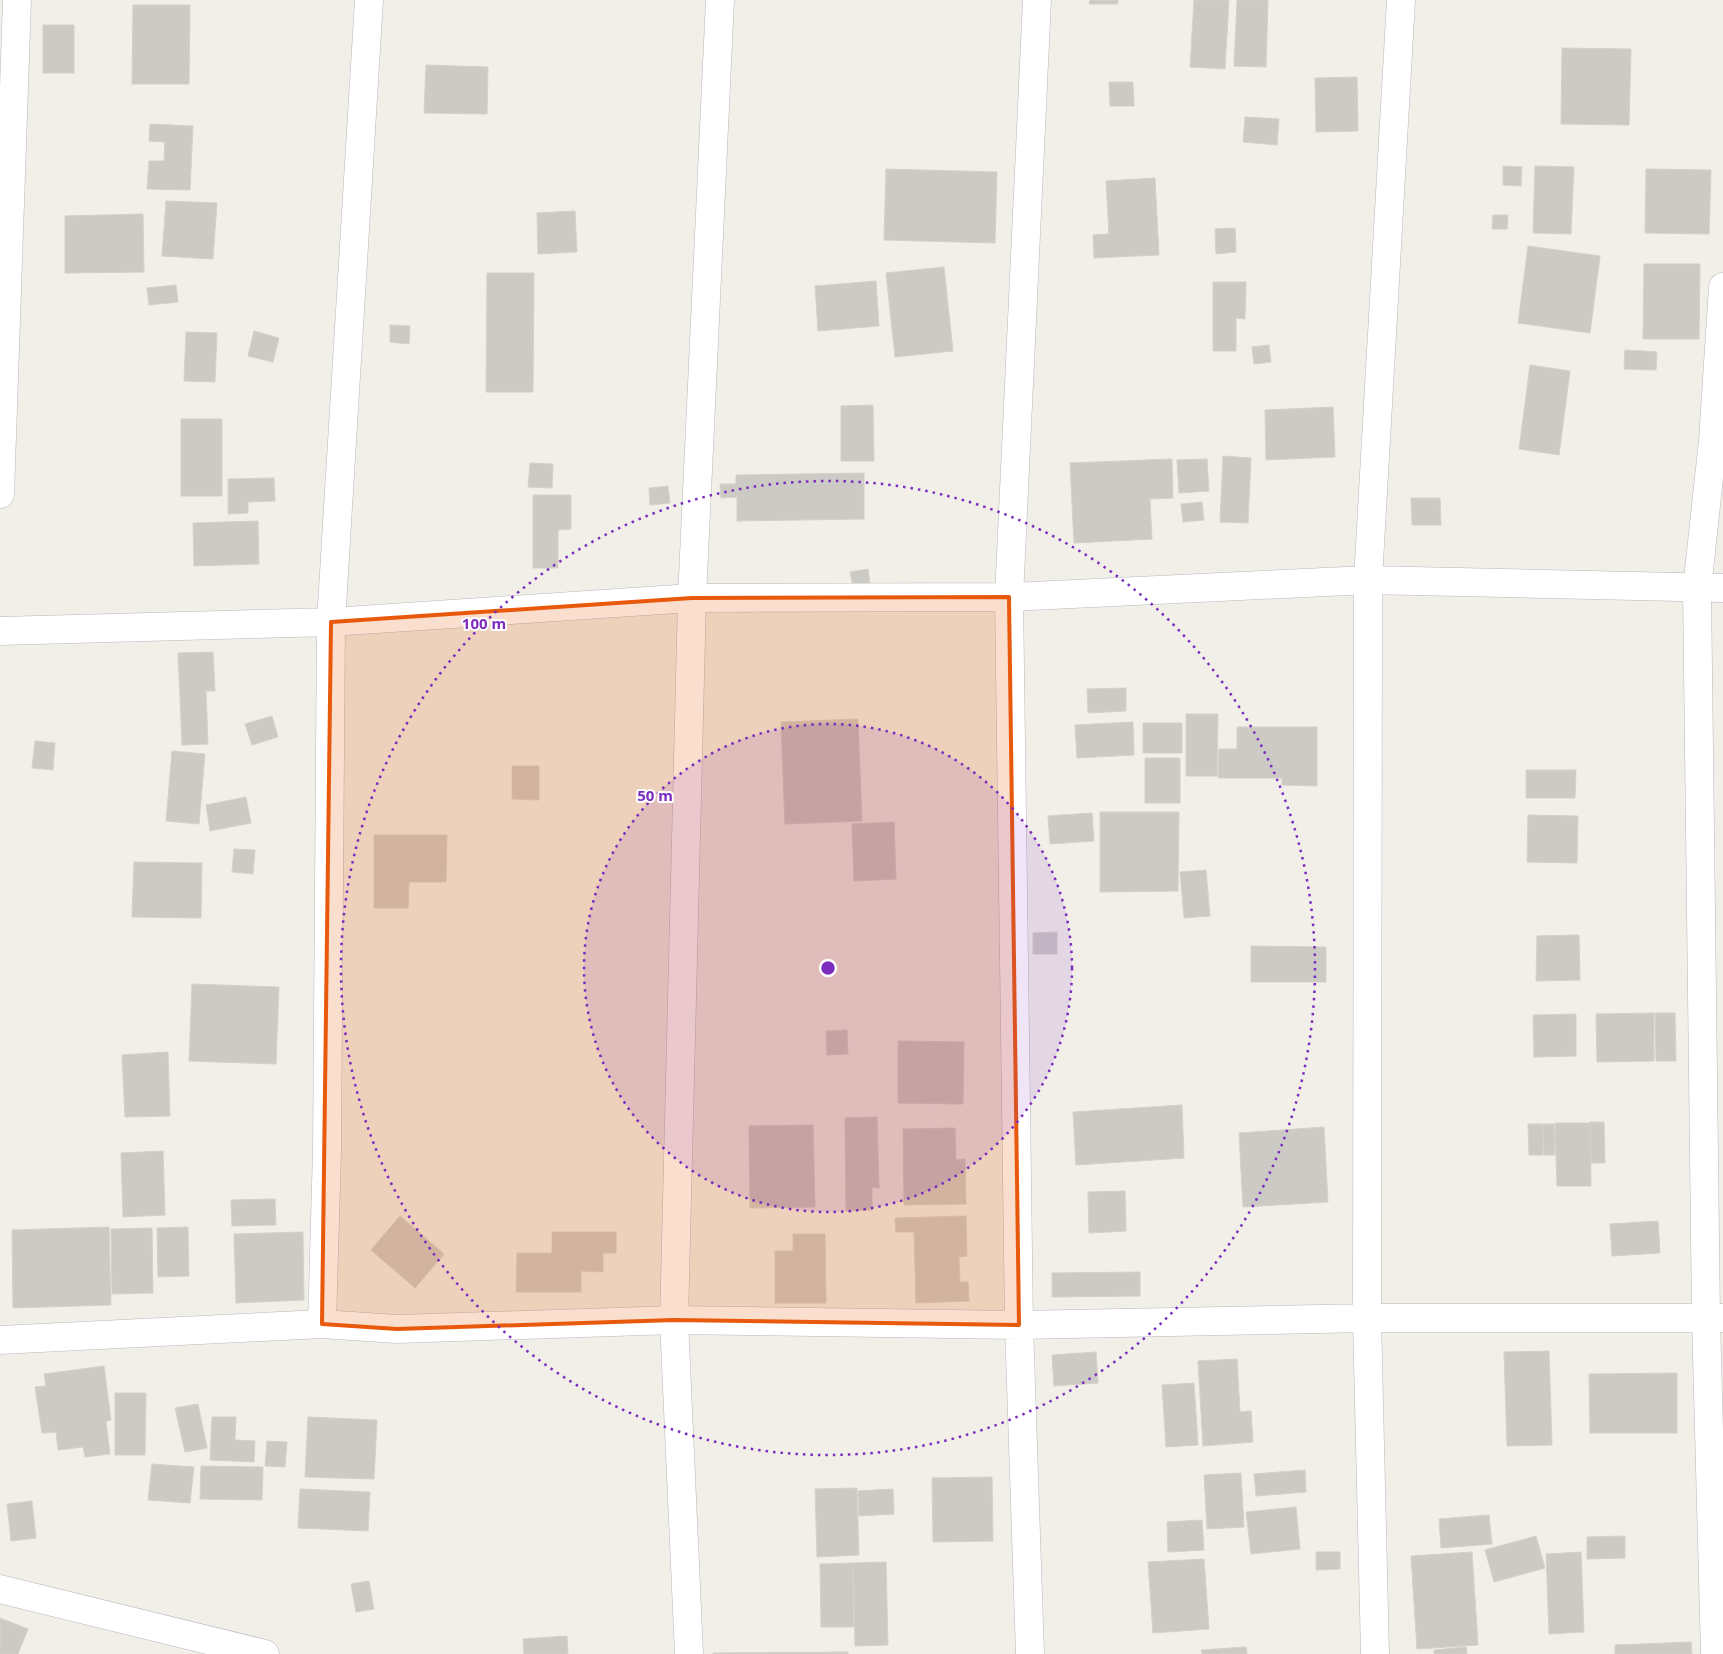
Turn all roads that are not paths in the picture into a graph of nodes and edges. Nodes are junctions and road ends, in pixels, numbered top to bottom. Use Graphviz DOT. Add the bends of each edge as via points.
graph roads {
  1 [pos="17,0"];
  2 [pos="369,0"];
  3 [pos="720,0"];
  4 [pos="1037,0"];
  5 [pos="1402,0"];
  6 [pos="1723,287"];
  7 [pos="0,494"];
  8 [pos="1368,580"];
  9 [pos="1710,588"];
  10 [pos="1009,597"];
  11 [pos="692,598"];
  12 [pos="331,622"];
  13 [pos="0,631"];
  14 [pos="1367,1318"];
  15 [pos="1714,1318"];
  16 [pos="674,1320"];
  17 [pos="322,1324"];
  18 [pos="1019,1325"];
  19 [pos="0,1340"];
  20 [pos="0,1588"];
  21 [pos="265,1654"];
  22 [pos="689,1654"];
  23 [pos="1030,1654"];
  24 [pos="1375,1654"];
  25 [pos="1715,1654"];
  1 -- 7 [label="street"];
  2 -- 12 [label="street"];
  3 -- 11 [label="street"];
  4 -- 10 [label="street"];
  5 -- 8 [label="street"];
  6 -- 9 [label="street" via="1713,441"];
  8 -- 9 [label="street"];
  8 -- 10 [label="street"];
  8 -- 14 [label="street"];
  9 -- 15 [label="street"];
  10 -- 11 [label="street"];
  10 -- 18 [label="street"];
  11 -- 12 [label="street"];
  11 -- 16 [label="street"];
  12 -- 13 [label="street"];
  12 -- 17 [label="street" via="327,1141"];
  14 -- 15 [label="street"];
  14 -- 18 [label="street"];
  14 -- 24 [label="street"];
  15 -- 25 [label="street"];
  16 -- 17 [label="street" via="397,1329"];
  16 -- 18 [label="street"];
  16 -- 22 [label="street"];
  17 -- 19 [label="street"];
  18 -- 23 [label="street"];
  20 -- 21 [label="street"];
}
